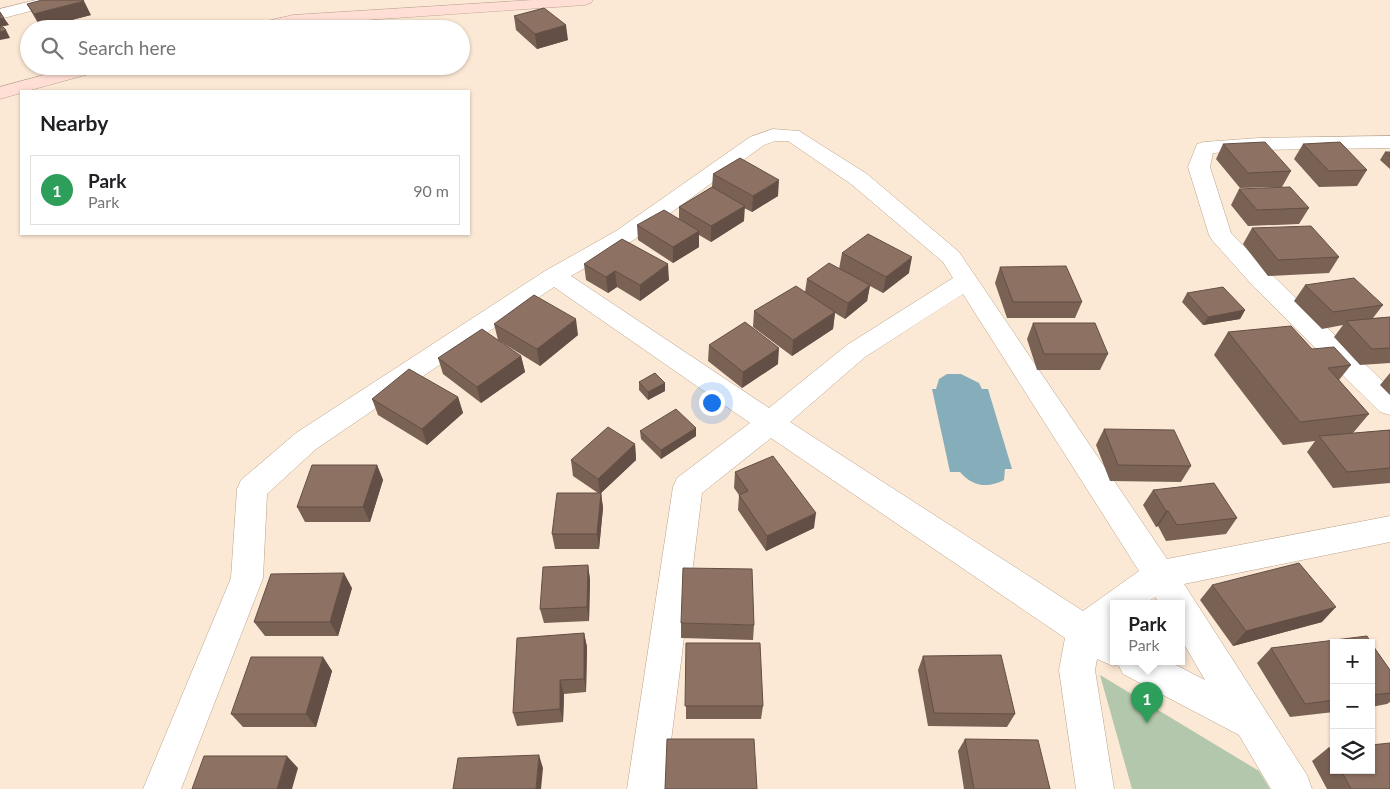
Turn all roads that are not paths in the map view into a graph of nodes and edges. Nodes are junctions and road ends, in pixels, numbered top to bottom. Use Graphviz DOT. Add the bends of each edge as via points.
graph roads {
  1 [pos="55,0"];
  2 [pos="585,0"];
  3 [pos="0,14"];
  4 [pos="293,20"];
  5 [pos="65,75"];
  6 [pos="0,93"];
  7 [pos="1390,142"];
  8 [pos="554,276"];
  9 [pos="967,280"];
  10 [pos="1390,405"];
  11 [pos="770,423"];
  12 [pos="1390,529"];
  13 [pos="1159,574"];
  14 [pos="1124,600"];
  15 [pos="1175,600"];
  16 [pos="1110,611"];
  17 [pos="1185,615"];
  18 [pos="1084,630"];
  19 [pos="1110,648"];
  20 [pos="1141,665"];
  21 [pos="1252,722"];
  22 [pos="162,789"];
  23 [pos="646,789"];
  24 [pos="1095,789"];
  25 [pos="1293,789"];
  1 -- 3 [label="street"];
  2 -- 4 [label="street"];
  5 -- 6 [label="street"];
  7 -- 10 [label="street" via="1204,148 1199,167 1220,235"];
  8 -- 9 [label="street" via="624,236 757,141 773,134 792,135 859,180 951,257"];
  8 -- 11 [label="street"];
  8 -- 22 [label="street" via="306,441 252,489 247,578"];
  9 -- 11 [label="street" via="856,351"];
  9 -- 13 [label="street"];
  11 -- 18 [label="street"];
  11 -- 23 [label="street" via="688,487"];
  12 -- 13 [label="street"];
  13 -- 14 [label="street"];
  13 -- 15 [label="street"];
  16 -- 18 [label="street"];
  17 -- 21 [label="street"];
  18 -- 19 [label="street"];
  18 -- 24 [label="street" via="1077,670"];
  20 -- 21 [label="street"];
  21 -- 25 [label="street"];
}
